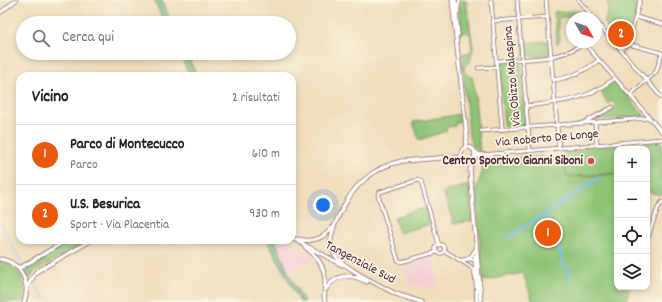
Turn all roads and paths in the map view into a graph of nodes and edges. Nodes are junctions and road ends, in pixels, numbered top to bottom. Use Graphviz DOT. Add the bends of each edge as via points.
graph roads {
  1 [pos="16,0"];
  2 [pos="453,0"];
  3 [pos="460,0"];
  4 [pos="491,0"];
  5 [pos="517,0"];
  6 [pos="546,0"];
  7 [pos="578,0"];
  8 [pos="640,0"];
  9 [pos="0,12"];
  10 [pos="589,12"];
  11 [pos="548,17"];
  12 [pos="636,17"];
  13 [pos="518,19"];
  14 [pos="493,21"];
  15 [pos="457,24"];
  16 [pos="662,24"];
  17 [pos="602,27"];
  18 [pos="628,44"];
  19 [pos="575,48"];
  20 [pos="589,48"];
  21 [pos="621,50"];
  22 [pos="662,53"];
  23 [pos="459,54"];
  24 [pos="551,56"];
  25 [pos="522,59"];
  26 [pos="599,60"];
  27 [pos="496,61"];
  28 [pos="497,67"];
  29 [pos="478,68"];
  30 [pos="615,78"];
  31 [pos="553,80"];
  32 [pos="646,80"];
  33 [pos="630,95"];
  34 [pos="662,98"];
  35 [pos="555,103"];
  36 [pos="526,106"];
  37 [pos="613,107"];
  38 [pos="649,118"];
  39 [pos="595,122"];
  40 [pos="581,124"];
  41 [pos="557,125"];
  42 [pos="502,127"];
  43 [pos="528,127"];
  44 [pos="481,131"];
  45 [pos="662,132"];
  46 [pos="467,138"];
  47 [pos="662,139"];
  48 [pos="597,145"];
  49 [pos="465,148"];
  50 [pos="472,148"];
  51 [pos="559,148"];
  52 [pos="530,151"];
  53 [pos="462,152"];
  54 [pos="475,152"];
  55 [pos="482,155"];
  56 [pos="452,157"];
  57 [pos="464,159"];
  58 [pos="473,159"];
  59 [pos="470,170"];
  60 [pos="662,202"];
  61 [pos="334,225"];
  62 [pos="650,231"];
  63 [pos="475,232"];
  64 [pos="296,239"];
  65 [pos="296,240"];
  66 [pos="296,241"];
  67 [pos="60,244"];
  68 [pos="85,244"];
  69 [pos="439,245"];
  70 [pos="475,250"];
  71 [pos="445,251"];
  72 [pos="436,252"];
  73 [pos="456,258"];
  74 [pos="0,259"];
  75 [pos="465,260"];
  76 [pos="475,260"];
  77 [pos="17,267"];
  78 [pos="362,276"];
  79 [pos="478,283"];
  80 [pos="27,287"];
  81 [pos="325,290"];
  82 [pos="388,290"];
  83 [pos="24,302"];
  84 [pos="325,302"];
  85 [pos="421,302"];
  86 [pos="477,302"];
  87 [pos="481,302"];
  1 -- 9 [label="street"];
  2 -- 15 [label="main road"];
  2 -- 23 [label="main road"];
  3 -- 15 [label="street"];
  4 -- 14 [label="street"];
  5 -- 13 [label="street, Via Obizzo Malaspina"];
  6 -- 11 [label="street"];
  7 -- 10 [label="street"];
  8 -- 12 [label="street"];
  11 -- 13 [label="street"];
  11 -- 24 [label="street"];
  12 -- 16 [label="street"];
  12 -- 18 [label="street"];
  13 -- 14 [label="street"];
  13 -- 25 [label="street, Via Obizzo Malaspina"];
  14 -- 27 [label="street"];
  15 -- 23 [label="main road"];
  17 -- 21 [label="street"];
  18 -- 21 [label="street"];
  18 -- 22 [label="street"];
  19 -- 24 [label="street" via="568,53"];
  20 -- 26 [label="street"];
  21 -- 32 [label="street"];
  22 -- 32 [label="street" via="656,72"];
  23 -- 46 [label="main road"];
  24 -- 25 [label="street"];
  24 -- 31 [label="street"];
  25 -- 27 [label="street"];
  25 -- 36 [label="street, Via Obizzo Malaspina"];
  26 -- 30 [label="street"];
  26 -- 31 [label="street" via="578,74"];
  27 -- 28 [label="street"];
  28 -- 29 [label="street"];
  28 -- 42 [label="street"];
  30 -- 33 [label="street"];
  30 -- 35 [label="street" via="585,96"];
  31 -- 35 [label="street"];
  32 -- 33 [label="street"];
  32 -- 34 [label="street"];
  33 -- 38 [label="street"];
  35 -- 36 [label="street"];
  35 -- 41 [label="street"];
  36 -- 43 [label="street, Via Obizzo Malaspina"];
  37 -- 40 [label="street"];
  38 -- 39 [label="street"];
  38 -- 45 [label="street"];
  39 -- 40 [label="street"];
  39 -- 48 [label="street"];
  40 -- 41 [label="street"];
  41 -- 43 [label="street"];
  41 -- 51 [label="street"];
  43 -- 44 [label="street"];
  43 -- 52 [label="street, Via Obizzo Malaspina"];
  46 -- 49 [label="main road"];
  46 -- 50 [label="main road"];
  47 -- 48 [label="street, Via Roberto De Longe"];
  48 -- 51 [label="street, Via Roberto De Longe"];
  49 -- 50 [label="main road"];
  49 -- 53 [label="main road"];
  50 -- 54 [label="main road"];
  51 -- 52 [label="street, Via Roberto De Longe"];
  52 -- 55 [label="street, Via Roberto De Longe"];
  53 -- 56 [label="main road"];
  53 -- 57 [label="main road"];
  54 -- 55 [label="street, Via Roberto De Longe"];
  54 -- 58 [label="main road"];
  55 -- 58 [label="street"];
  56 -- 57 [label="main road"];
  56 -- 61 [label="main road" via="402,161 381,168 359,184"];
  57 -- 58 [label="main road"];
  57 -- 59 [label="main road"];
  58 -- 59 [label="main road"];
  59 -- 63 [label="main road"];
  60 -- 62 [label="street"];
  61 -- 64 [label="main road" via="325,236 317,240"];
  61 -- 78 [label="main road" via="331,239 333,251 337,258"];
  63 -- 70 [label="main road"];
  63 -- 79 [label="main road"];
  65 -- 78 [label="main road, Tangenziale Sud"];
  66 -- 81 [label="main road" via="320,262 325,273"];
  67 -- 77 [label="main road" via="28,264"];
  68 -- 80 [label="main road" via="36,272"];
  69 -- 71 [label="street" via="444,247"];
  69 -- 72 [label="street"];
  69 -- 72 [label="street" via="421,182 418,180 380,192 378,195 398,260 401,262"];
  70 -- 75 [label="street"];
  70 -- 76 [label="main road"];
  71 -- 72 [label="street" via="441,254"];
  71 -- 73 [label="street"];
  73 -- 75 [label="street"];
  73 -- 79 [label="street" via="471,267"];
  74 -- 77 [label="main road"];
  75 -- 76 [label="street"];
  76 -- 79 [label="main road"];
  77 -- 80 [label="main road"];
  78 -- 82 [label="main road, Tangenziale Sud"];
  79 -- 86 [label="main road"];
  79 -- 87 [label="main road"];
  80 -- 83 [label="main road"];
  81 -- 82 [label="main road" via="339,277 353,276"];
  81 -- 84 [label="main road"];
  82 -- 85 [label="main road, Tangenziale Sud"];
}
